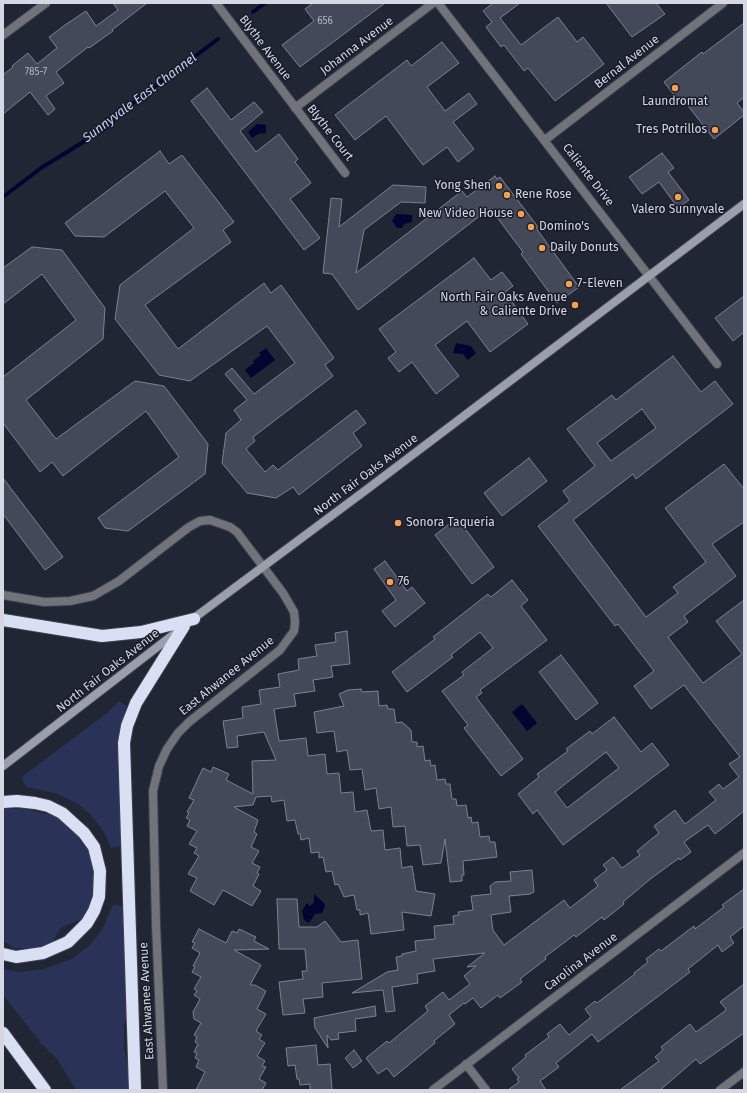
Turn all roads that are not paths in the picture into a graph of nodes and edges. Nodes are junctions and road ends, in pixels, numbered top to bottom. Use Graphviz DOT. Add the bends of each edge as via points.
graph roads {
  1 [pos="46,3"];
  2 [pos="216,3"];
  3 [pos="433,3"];
  4 [pos="438,3"];
  5 [pos="723,3"];
  6 [pos="3,35"];
  7 [pos="295,108"];
  8 [pos="545,140"];
  9 [pos="345,173"];
  10 [pos="744,204"];
  11 [pos="650,275"];
  12 [pos="717,364"];
  13 [pos="264,566"];
  14 [pos="3,595"];
  15 [pos="194,619"];
  16 [pos="3,620"];
  17 [pos="184,626"];
  18 [pos="3,766"];
  19 [pos="3,802"];
  20 [pos="744,853"];
  21 [pos="3,954"];
  22 [pos="3,1033"];
  23 [pos="466,1064"];
  24 [pos="744,1072"];
  25 [pos="46,1090"];
  26 [pos="135,1090"];
  27 [pos="163,1090"];
  28 [pos="433,1090"];
  29 [pos="486,1090"];
  30 [pos="720,1090"];
  1 -- 6 [label="street"];
  2 -- 7 [label="street, Blythe Avenue"];
  3 -- 7 [label="street, Johanna Avenue"];
  4 -- 8 [label="street, Caliente Drive"];
  5 -- 8 [label="street, Bernal Avenue"];
  7 -- 9 [label="street, Blythe Court"];
  8 -- 11 [label="street, Caliente Drive"];
  10 -- 11 [label="main road, North Fair Oaks Avenue"];
  11 -- 12 [label="street, Caliente Drive"];
  11 -- 13 [label="main road, North Fair Oaks Avenue"];
  13 -- 14 [label="street, East Ahwanee Avenue" via="230,527 210,520 200,521 189,526 119,581 93,596 70,601 44,602"];
  13 -- 15 [label="main road, North Fair Oaks Avenue"];
  13 -- 27 [label="street, East Ahwanee Avenue" via="294,612 295,622 291,638 273,658 203,710 178,733 159,766 153,791"];
  15 -- 16 [label="highway" via="141,632 102,636"];
  15 -- 17 [label="main road, North Fair Oaks Avenue"];
  17 -- 18 [label="main road, North Fair Oaks Avenue"];
  17 -- 26 [label="highway" via="136,703 127,726 124,743"];
  19 -- 21 [label="highway" via="35,803 62,813 84,833 94,847 100,871 99,897 94,911 87,923 68,942 43,953 16,957"];
  20 -- 23 [label="street, Carolina Avenue"];
  22 -- 25 [label="highway"];
  23 -- 28 [label="street, Carolina Avenue"];
  23 -- 29 [label="street"];
  24 -- 30 [label="street"];
}
